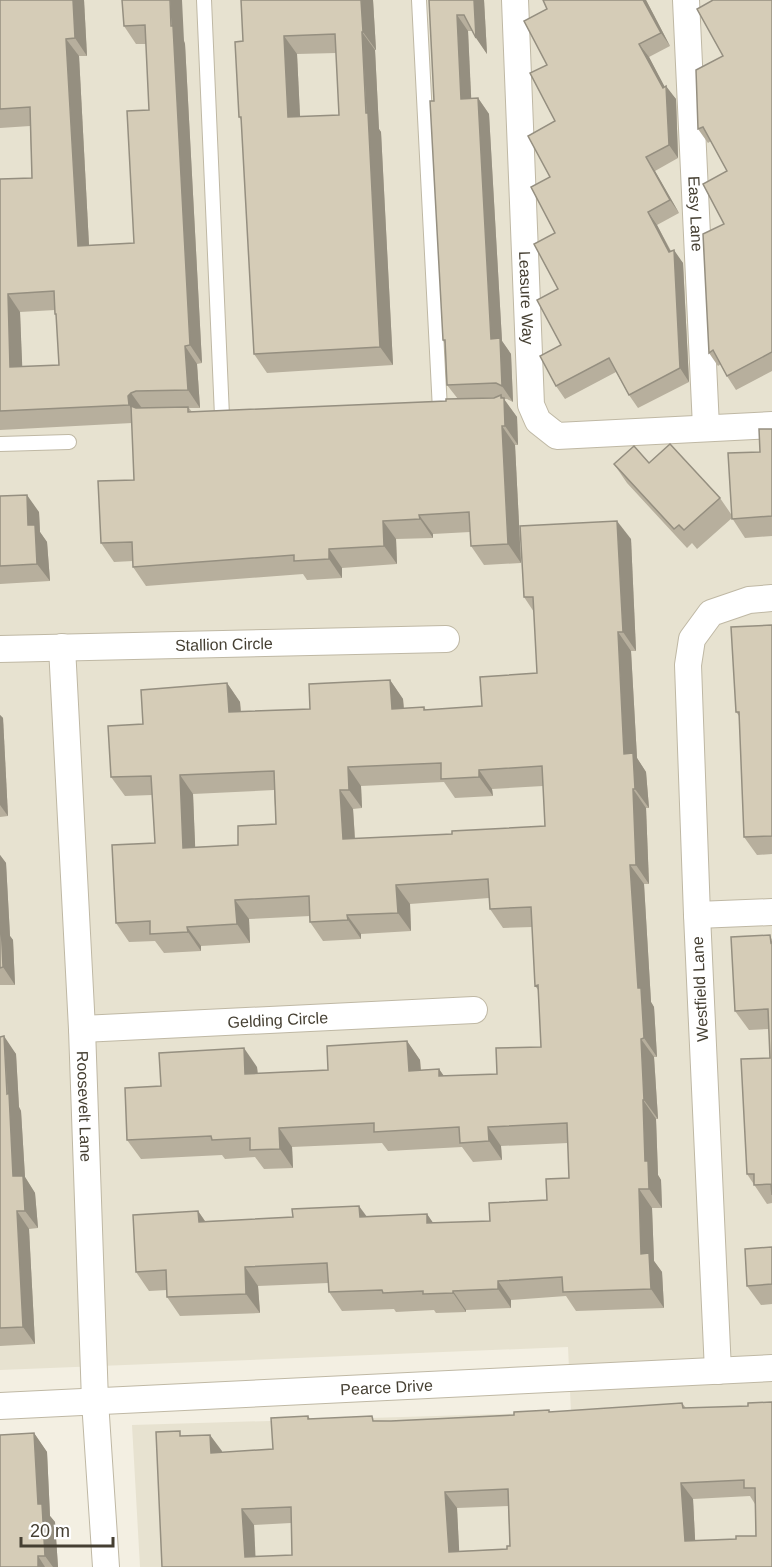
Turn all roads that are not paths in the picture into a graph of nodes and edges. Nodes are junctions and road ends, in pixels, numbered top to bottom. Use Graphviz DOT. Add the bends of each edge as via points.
graph roads {
  1 [pos="204,0"];
  2 [pos="419,0"];
  3 [pos="515,0"];
  4 [pos="686,0"];
  5 [pos="440,410"];
  6 [pos="223,416"];
  7 [pos="772,424"];
  8 [pos="706,428"];
  9 [pos="69,442"];
  10 [pos="0,444"];
  11 [pos="772,598"];
  12 [pos="446,639"];
  13 [pos="62,647"];
  14 [pos="0,649"];
  15 [pos="772,912"];
  16 [pos="697,915"];
  17 [pos="474,1010"];
  18 [pos="82,1029"];
  19 [pos="772,1368"];
  20 [pos="718,1371"];
  21 [pos="95,1401"];
  22 [pos="0,1406"];
  23 [pos="106,1567"];
  1 -- 6 [label="lane"];
  2 -- 5 [label="lane"];
  3 -- 8 [label="street, Leasure Way" via="531,405 538,421 557,436"];
  4 -- 8 [label="street, Easy Lane"];
  7 -- 8 [label="street, Leasure Way"];
  9 -- 10 [label="lane"];
  11 -- 16 [label="street, Westfield Lane" via="749,600 711,613 692,639 688,665"];
  12 -- 13 [label="street, Stallion Circle"];
  13 -- 14 [label="street, Stallion Circle"];
  13 -- 18 [label="street, Roosevelt Lane"];
  15 -- 16 [label="street"];
  16 -- 20 [label="street, Westfield Lane"];
  17 -- 18 [label="street, Gelding Circle"];
  18 -- 21 [label="street, Roosevelt Lane"];
  19 -- 20 [label="street, Pearce Drive"];
  20 -- 21 [label="street, Pearce Drive"];
  21 -- 22 [label="street, Pearce Drive"];
  21 -- 23 [label="street, Roosevelt Lane"];
}
